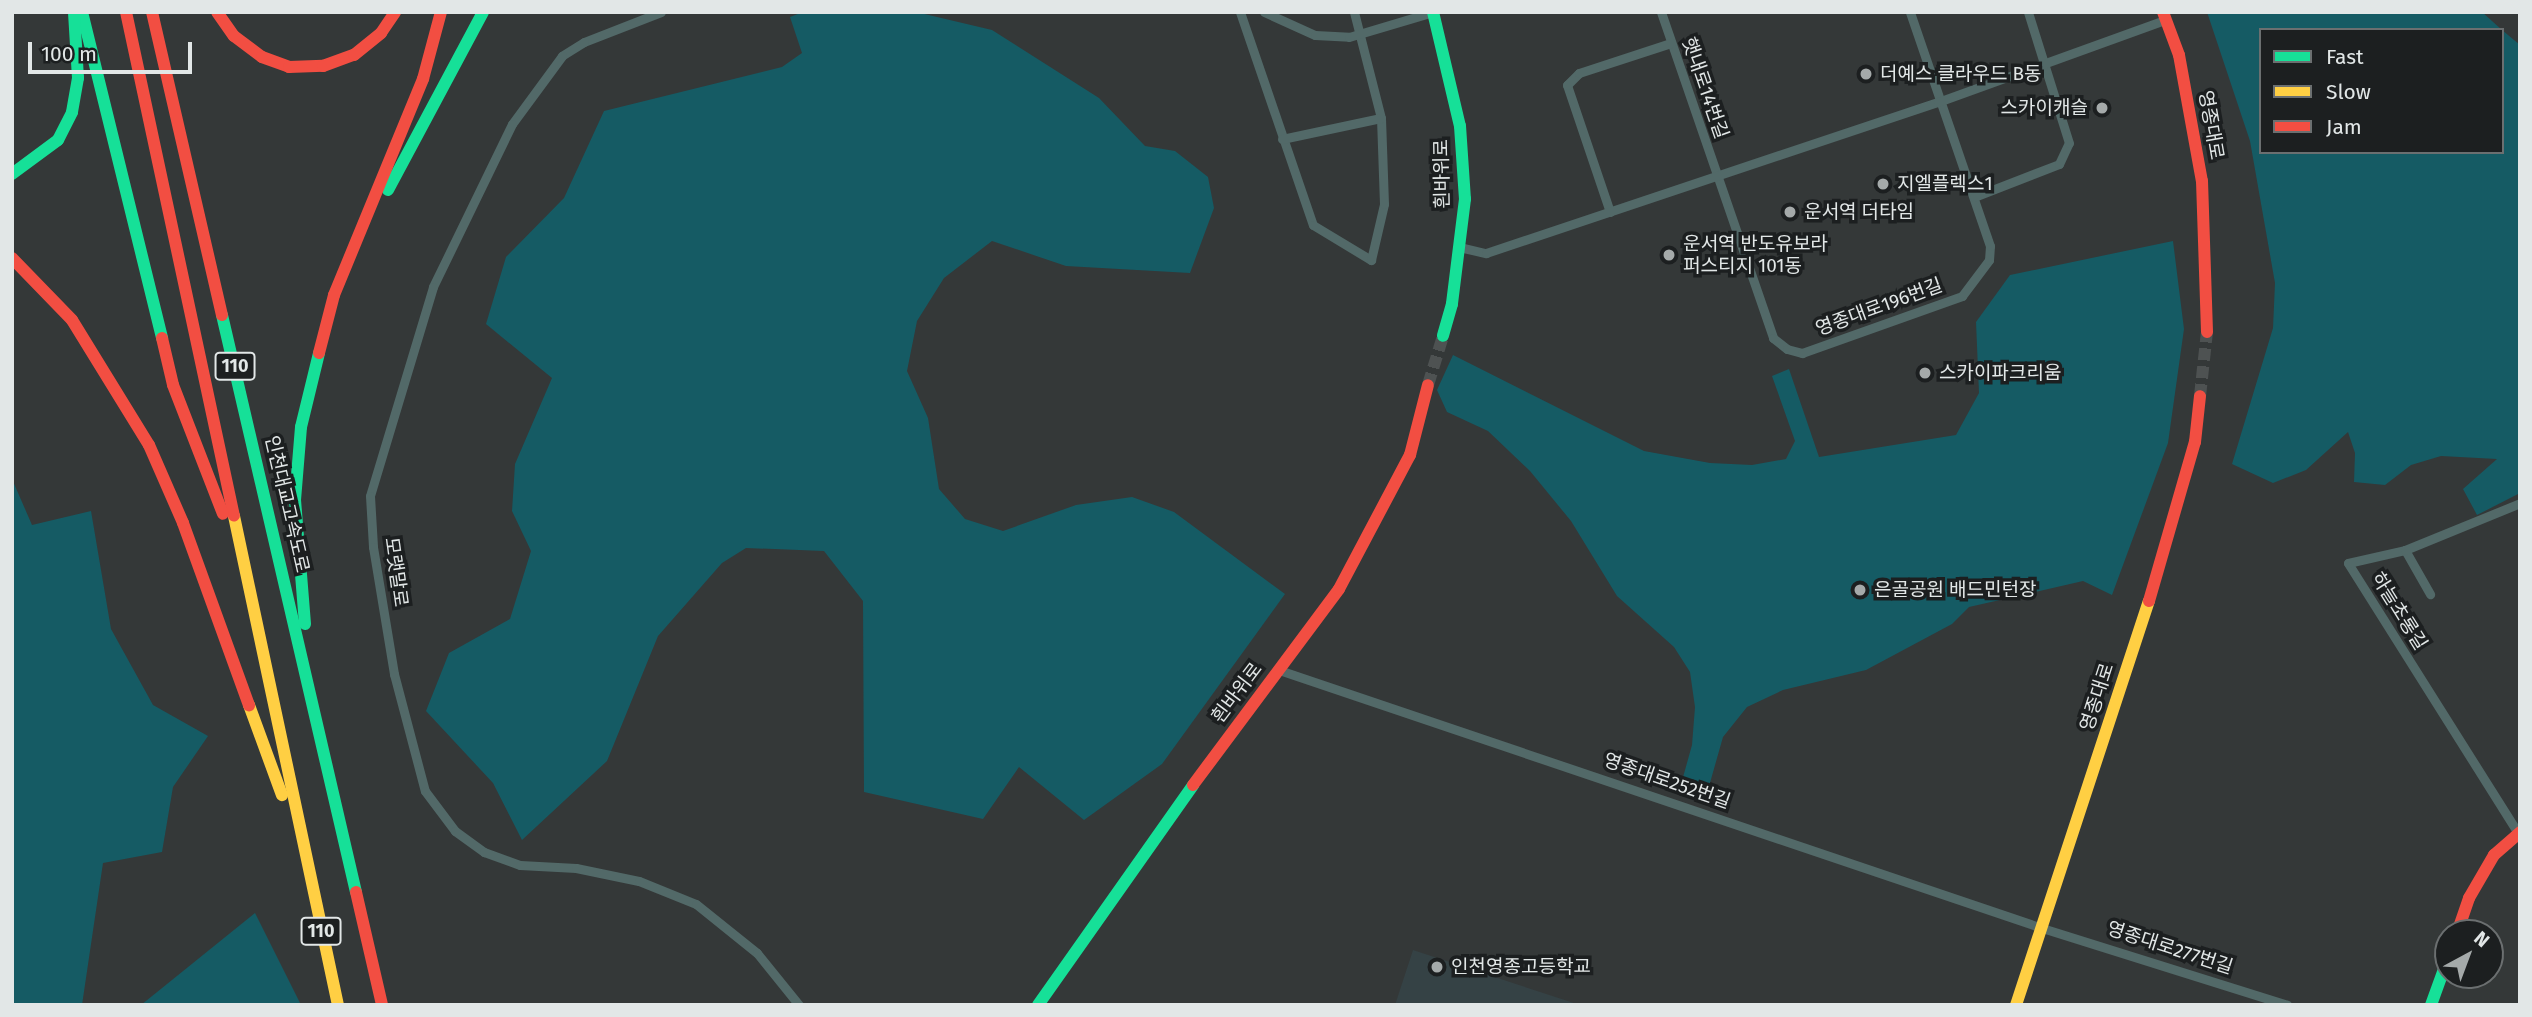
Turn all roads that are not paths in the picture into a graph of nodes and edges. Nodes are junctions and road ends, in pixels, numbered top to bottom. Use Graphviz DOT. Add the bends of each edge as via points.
graph roads {
  1 [pos="74,12"];
  2 [pos="82,12"];
  3 [pos="126,12"];
  4 [pos="152,12"];
  5 [pos="217,12"];
  6 [pos="395,12"];
  7 [pos="442,12"];
  8 [pos="483,12"];
  9 [pos="661,12"];
  10 [pos="1240,12"];
  11 [pos="1264,12"];
  12 [pos="1354,12"];
  13 [pos="1433,12"];
  14 [pos="1661,12"];
  15 [pos="1910,12"];
  16 [pos="2028,12"];
  17 [pos="2164,16"];
  18 [pos="1362,33"];
  19 [pos="1671,43"];
  20 [pos="2046,64"];
  21 [pos="1938,103"];
  22 [pos="1381,118"];
  23 [pos="1282,139"];
  24 [pos="12,174"];
  25 [pos="1716,176"];
  26 [pos="1974,197"];
  27 [pos="1610,212"];
  28 [pos="1460,247"];
  29 [pos="12,258"];
  30 [pos="2207,332"];
  31 [pos="1443,336"];
  32 [pos="314,371"];
  33 [pos="1429,385"];
  34 [pos="2200,396"];
  35 [pos="2520,503"];
  36 [pos="2405,550"];
  37 [pos="240,559"];
  38 [pos="2430,594"];
  39 [pos="1279,670"];
  40 [pos="318,720"];
  41 [pos="2519,833"];
  42 [pos="303,857"];
  43 [pos="2462,919"];
  44 [pos="2042,928"];
  45 [pos="338,1005"];
  46 [pos="382,1005"];
  47 [pos="799,1005"];
  48 [pos="1038,1005"];
  49 [pos="2016,1005"];
  50 [pos="2287,1005"];
  1 -- 24 [label="main road" via="78,78 72,112 58,140"];
  2 -- 37 [label="main road" via="173,385"];
  3 -- 37 [label="main road, 110"];
  4 -- 40 [label="main road, 인천대교고속도로 / 110"];
  5 -- 6 [label="main road" via="234,36 262,57 289,67 323,66 354,55 381,33"];
  7 -- 32 [label="main road" via="423,79 334,295"];
  8 -- 32 [label="main road" via="387,192"];
  9 -- 47 [label="street, 모랫말로" via="584,42 562,56 512,124 433,287 370,496 373,547 394,674 425,791 455,831 484,852 520,865 576,868 639,881 696,904 757,953"];
  10 -- 23 [label="street"];
  11 -- 18 [label="street" via="1315,34 1349,37"];
  12 -- 18 [label="street"];
  13 -- 18 [label="street"];
  13 -- 28 [label="main road, 흰바위로" via="1460,126 1465,199"];
  14 -- 19 [label="street, 햇내로14번길"];
  15 -- 21 [label="street, 영종대로196번길"];
  16 -- 20 [label="street"];
  17 -- 20 [label="street"];
  17 -- 30 [label="main road, 영종대로" via="2179,55 2202,181"];
  18 -- 22 [label="street"];
  19 -- 25 [label="street, 햇내로14번길"];
  19 -- 27 [label="street" via="1579,73 1567,85"];
  20 -- 21 [label="street"];
  20 -- 26 [label="street" via="2069,143 2059,164"];
  21 -- 25 [label="street"];
  21 -- 26 [label="street, 영종대로196번길"];
  22 -- 23 [label="street"];
  22 -- 23 [label="street" via="1384,204 1371,260 1313,225"];
  25 -- 26 [label="street, 영종대로196번길" via="1773,338 1802,353 1962,296 1989,260 1990,246"];
  25 -- 27 [label="street"];
  27 -- 28 [label="street" via="1486,253"];
  28 -- 31 [label="main road, 흰바위로"];
  29 -- 42 [label="main road" via="72,320 149,445 237,666"];
  32 -- 40 [label="main road" via="301,427 295,500 300,588"];
  33 -- 39 [label="main road, 흰바위로" via="1410,455 1372,534 1339,589"];
  34 -- 44 [label="main road, 영종대로" via="2195,442 2161,564"];
  35 -- 36 [label="street, 하늘초롱길"];
  36 -- 38 [label="street"];
  36 -- 41 [label="street, 하늘초롱길" via="2348,563"];
  37 -- 42 [label="main road, 110"];
  39 -- 44 [label="street, 영종대로252번길"];
  39 -- 48 [label="main road, 흰바위로" via="1119,884"];
  40 -- 46 [label="main road, 인천대교고속도로 / 110"];
  41 -- 43 [label="main road" via="2494,855"];
  42 -- 45 [label="main road, 110"];
  44 -- 49 [label="main road, 영종대로"];
  44 -- 50 [label="street, 영종대로277번길"];
}
